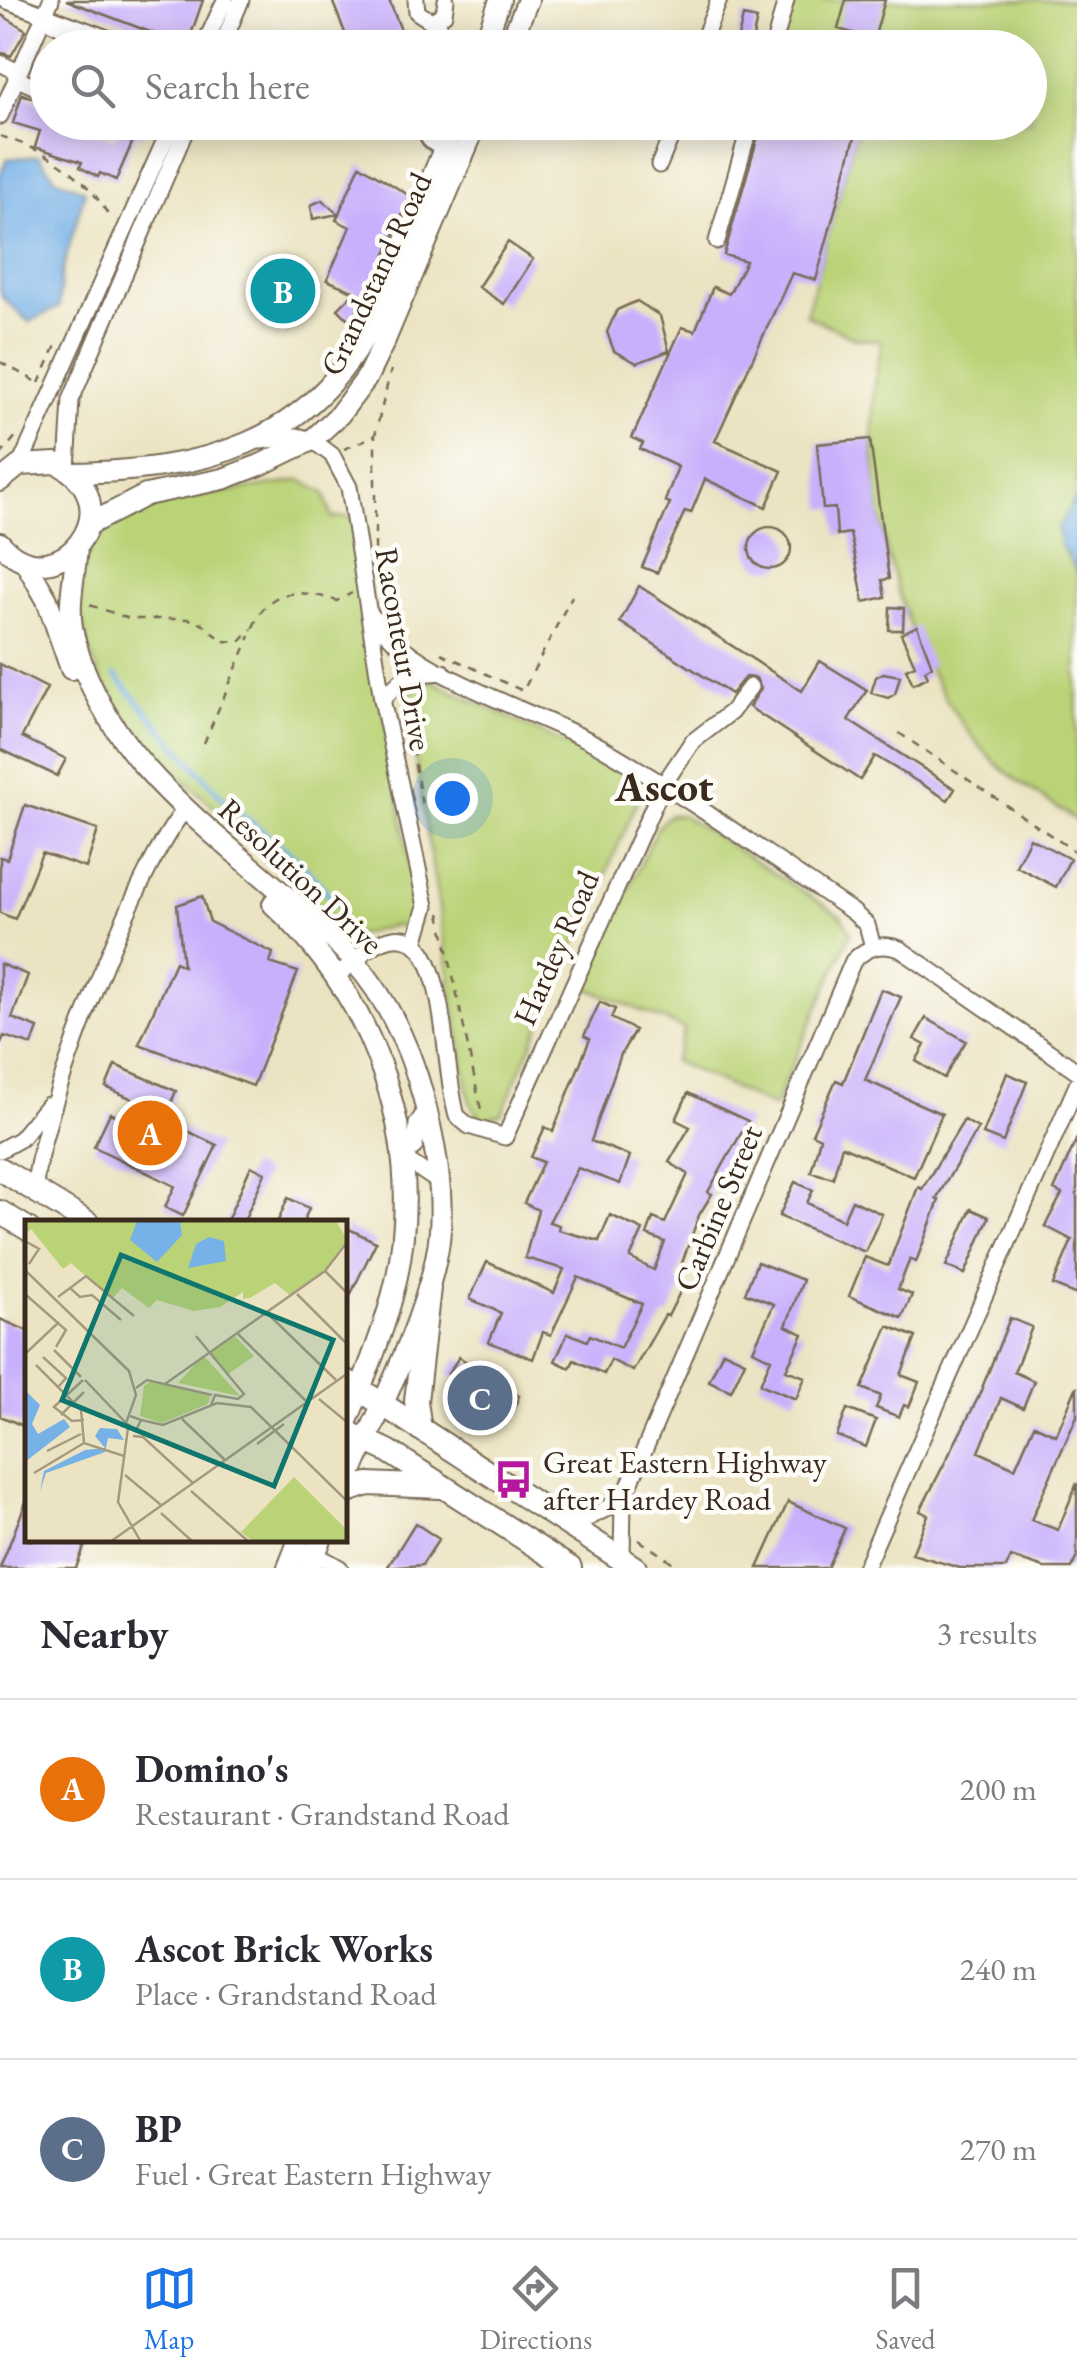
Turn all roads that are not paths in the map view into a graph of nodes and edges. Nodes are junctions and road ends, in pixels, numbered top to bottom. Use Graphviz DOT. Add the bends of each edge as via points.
graph roads {
  1 [pos="5,0"];
  2 [pos="51,0"];
  3 [pos="226,0"];
  4 [pos="241,0"];
  5 [pos="416,0"];
  6 [pos="446,0"];
  7 [pos="500,0"];
  8 [pos="528,0"];
  9 [pos="719,0"];
  10 [pos="786,0"];
  11 [pos="44,17"];
  12 [pos="436,20"];
  13 [pos="39,30"];
  14 [pos="69,30"];
  15 [pos="91,30"];
  16 [pos="212,30"];
  17 [pos="228,30"];
  18 [pos="440,30"];
  19 [pos="489,30"];
  20 [pos="516,30"];
  21 [pos="707,30"];
  22 [pos="778,30"];
  23 [pos="30,50"];
  24 [pos="0,64"];
  25 [pos="18,79"];
  26 [pos="30,85"];
  27 [pos="0,116"];
  28 [pos="164,140"];
  29 [pos="182,140"];
  30 [pos="429,140"];
  31 [pos="448,140"];
  32 [pos="468,140"];
  33 [pos="669,140"];
  34 [pos="746,140"];
  35 [pos="445,149"];
  36 [pos="659,165"];
  37 [pos="717,241"];
  38 [pos="312,440"];
  39 [pos="248,444"];
  40 [pos="20,465"];
  41 [pos="70,471"];
  42 [pos="0,480"];
  43 [pos="90,524"];
  44 [pos="0,543"];
  45 [pos="77,547"];
  46 [pos="25,561"];
  47 [pos="368,610"];
  48 [pos="443,672"];
  49 [pos="750,687"];
  50 [pos="382,700"];
  51 [pos="663,785"];
  52 [pos="182,813"];
  53 [pos="415,943"];
  54 [pos="874,946"];
  55 [pos="353,960"];
  56 [pos="338,976"];
  57 [pos="1077,1071"];
  58 [pos="1077,1085"];
  59 [pos="54,1098"];
  60 [pos="427,1109"];
  61 [pos="0,1150"];
  62 [pos="402,1157"];
  63 [pos="0,1169"];
  64 [pos="440,1183"];
  65 [pos="35,1192"];
  66 [pos="0,1212"];
  67 [pos="83,1220"];
  68 [pos="25,1227"];
  69 [pos="429,1288"];
  70 [pos="352,1384"];
  71 [pos="380,1404"];
  72 [pos="420,1429"];
  73 [pos="352,1432"];
  74 [pos="348,1465"];
  75 [pos="444,1488"];
  76 [pos="348,1489"];
  77 [pos="623,1500"];
  78 [pos="564,1522"];
  79 [pos="311,1551"];
  80 [pos="628,1564"];
  81 [pos="288,1568"];
  82 [pos="340,1568"];
  83 [pos="570,1568"];
  84 [pos="866,1568"];
  1 -- 11 [label="street"];
  2 -- 11 [label="street"];
  3 -- 16 [label="street"];
  4 -- 17 [label="street"];
  5 -- 12 [label="street" via="420,17"];
  6 -- 12 [label="street"];
  7 -- 19 [label="main road"];
  8 -- 20 [label="main road"];
  9 -- 21 [label="street"];
  10 -- 22 [label="street"];
  11 -- 13 [label="street"];
  11 -- 14 [label="street"];
  11 -- 15 [label="street"];
  12 -- 18 [label="street"];
  23 -- 25 [label="street"];
  24 -- 25 [label="street"];
  25 -- 26 [label="street"];
  25 -- 27 [label="street"];
  28 -- 40 [label="street"];
  29 -- 41 [label="street" via="70,400"];
  30 -- 35 [label="street"];
  31 -- 35 [label="main road, Grandstand Road"];
  32 -- 38 [label="main road, Grandstand Road" via="366,380"];
  33 -- 36 [label="street"];
  34 -- 37 [label="street"];
  35 -- 39 [label="main road, Grandstand Road" via="358,349 300,416"];
  38 -- 39 [label="street"];
  38 -- 43 [label="main road, Grandstand Road" via="222,479 146,494"];
  38 -- 47 [label="street, Raconteur Drive" via="332,455 349,487"];
  39 -- 41 [label="main road, Grandstand Road" via="161,468"];
  40 -- 41 [label="main road, Grandstand Road" via="44,461"];
  40 -- 42 [label="main road"];
  41 -- 43 [label="main road" via="88,496"];
  43 -- 45 [label="main road"];
  44 -- 46 [label="main road"];
  45 -- 46 [label="main road" via="54,561"];
  45 -- 52 [label="main road, Resolution Drive" via="72,634 88,678 133,753"];
  46 -- 52 [label="main road, Resolution Drive" via="91,711 136,774"];
  47 -- 48 [label="street" via="389,638"];
  47 -- 50 [label="street, Raconteur Drive"];
  48 -- 50 [label="street" via="407,675"];
  48 -- 51 [label="street" via="601,746"];
  49 -- 51 [label="street, Hardey Road" via="731,712 692,742"];
  50 -- 53 [label="street, Raconteur Drive" via="426,906"];
  51 -- 53 [label="street, Hardey Road" via="505,1137 457,1116 433,970"];
  51 -- 54 [label="street" via="853,912"];
  52 -- 55 [label="main road, Resolution Drive"];
  52 -- 56 [label="main road, Resolution Drive"];
  52 -- 59 [label="street" via="151,862"];
  53 -- 55 [label="street" via="394,936"];
  54 -- 57 [label="street" via="900,949"];
  54 -- 77 [label="street, Carbine Street" via="853,961"];
  55 -- 56 [label="street"];
  55 -- 60 [label="main road, Resolution Drive" via="402,1037"];
  56 -- 62 [label="main road, Resolution Drive" via="384,1073"];
  58 -- 84 [label="street"];
  59 -- 61 [label="street" via="20,1139"];
  59 -- 65 [label="street" via="38,1150"];
  60 -- 62 [label="street" via="415,1146"];
  60 -- 64 [label="main road, Resolution Drive"];
  62 -- 64 [label="street"];
  62 -- 70 [label="main road, Resolution Drive" via="400,1261"];
  63 -- 65 [label="highway"];
  64 -- 69 [label="main road, Resolution Drive" via="439,1242"];
  65 -- 67 [label="highway"];
  66 -- 68 [label="highway"];
  69 -- 71 [label="main road, Resolution Drive"];
  69 -- 72 [label="highway" via="416,1402"];
  70 -- 71 [label="highway"];
  70 -- 73 [label="main road, Resolution Drive"];
  71 -- 72 [label="highway"];
  71 -- 73 [label="main road, Resolution Drive"];
  72 -- 78 [label="highway"];
  73 -- 74 [label="main road"];
  73 -- 75 [label="highway"];
  75 -- 76 [label="highway"];
  75 -- 83 [label="highway"];
  77 -- 78 [label="street"];
  77 -- 80 [label="street, Carbine Street"];
  78 -- 80 [label="highway"];
  79 -- 81 [label="main road"];
  79 -- 82 [label="street"];
}
